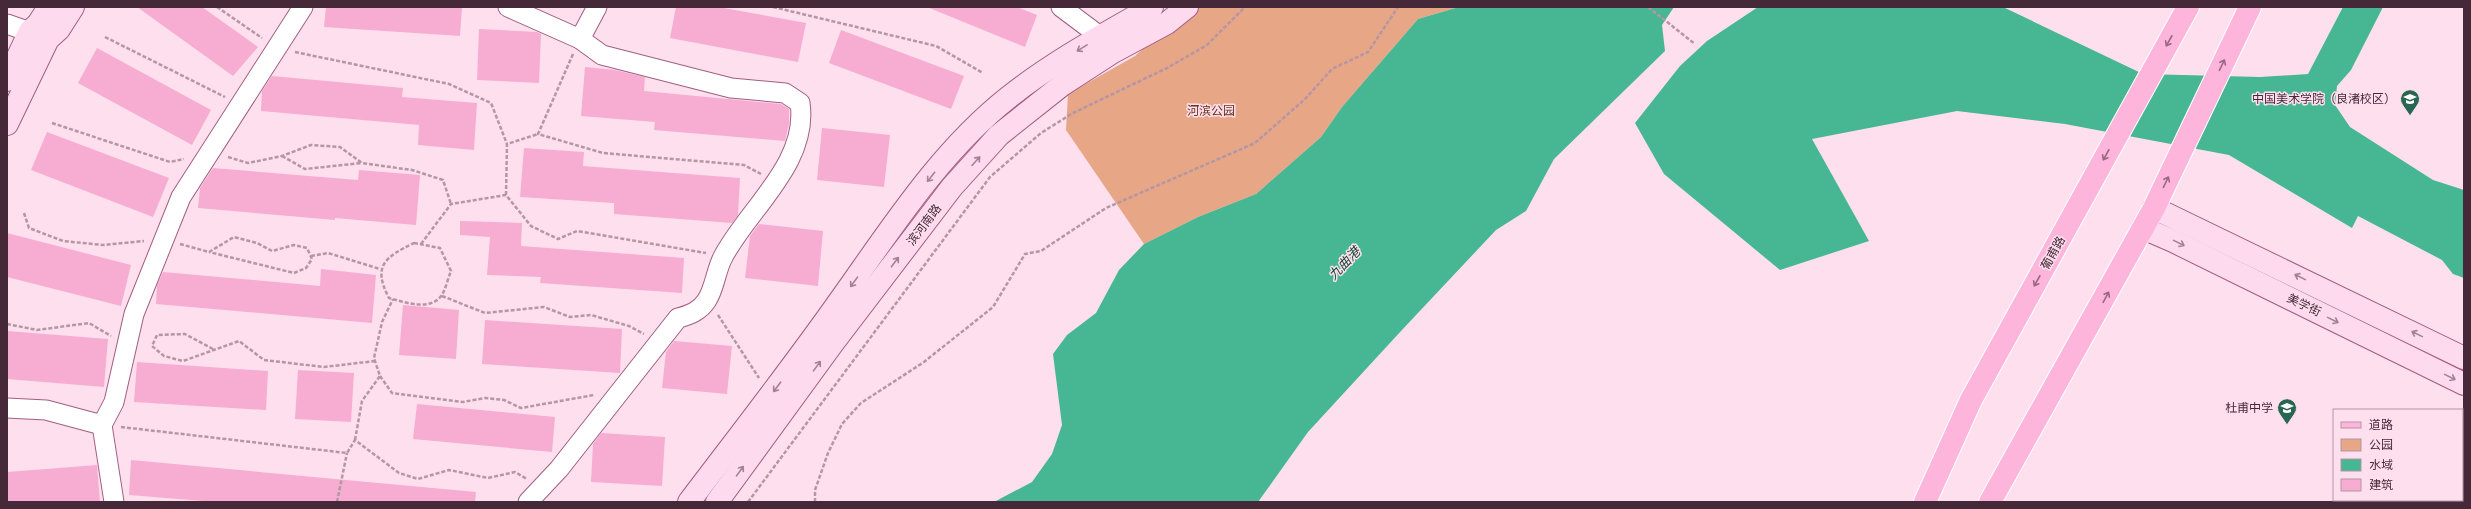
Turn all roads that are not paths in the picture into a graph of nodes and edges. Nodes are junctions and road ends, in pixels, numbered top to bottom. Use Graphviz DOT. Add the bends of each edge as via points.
graph roads {
  1 [pos="49,7"];
  2 [pos="73,7"];
  3 [pos="303,7"];
  4 [pos="508,7"];
  5 [pos="596,7"];
  6 [pos="1061,7"];
  7 [pos="1152,7"];
  8 [pos="1187,7"];
  9 [pos="2188,7"];
  10 [pos="2250,7"];
  11 [pos="7,24"];
  12 [pos="39,35"];
  13 [pos="580,39"];
  14 [pos="1107,44"];
  15 [pos="16,69"];
  16 [pos="7,124"];
  17 [pos="2154,208"];
  18 [pos="2143,228"];
  19 [pos="2094,319"];
  20 [pos="2464,358"];
  21 [pos="2464,384"];
  22 [pos="1971,400"];
  23 [pos="7,408"];
  24 [pos="102,425"];
  25 [pos="114,502"];
  26 [pos="528,502"];
  27 [pos="689,502"];
  28 [pos="717,502"];
  29 [pos="1912,502"];
  30 [pos="1925,502"];
  31 [pos="1990,502"];
  32 [pos="2003,502"];
  1 -- 12 [label="street"];
  2 -- 12 [label="street" via="59,29"];
  3 -- 24 [label="street" via="181,197 134,314 114,402"];
  4 -- 13 [label="street"];
  5 -- 13 [label="street"];
  6 -- 14 [label="street"];
  7 -- 14 [label="street"];
  8 -- 14 [label="street, 滨河南路" via="1167,23"];
  9 -- 22 [label="main road, 葡甫路, one-way"];
  17 -- 10 [label="main road, one-way"];
  11 -- 12 [label="street"];
  12 -- 15 [label="street"];
  13 -- 26 [label="street" via="602,55 731,88 785,93 800,103 802,116 789,162 724,256 708,299 694,314 678,318 559,469"];
  14 -- 27 [label="street, one-way" via="1046,70 1008,97 968,135 933,174"];
  28 -- 14 [label="street, 滨河南路, one-way" via="833,343 952,187 999,135 1062,85"];
  15 -- 16 [label="street"];
  17 -- 18 [label="main road"];
  20 -- 17 [label="street, 美学街, one-way"];
  19 -- 18 [label="main road, one-way"];
  18 -- 21 [label="street, 美学街, one-way"];
  19 -- 31 [label="main road"];
  19 -- 32 [label="main road"];
  22 -- 29 [label="main road"];
  22 -- 30 [label="main road, 葡甫路"];
  23 -- 24 [label="street" via="46,410"];
  24 -- 25 [label="street"];
}
